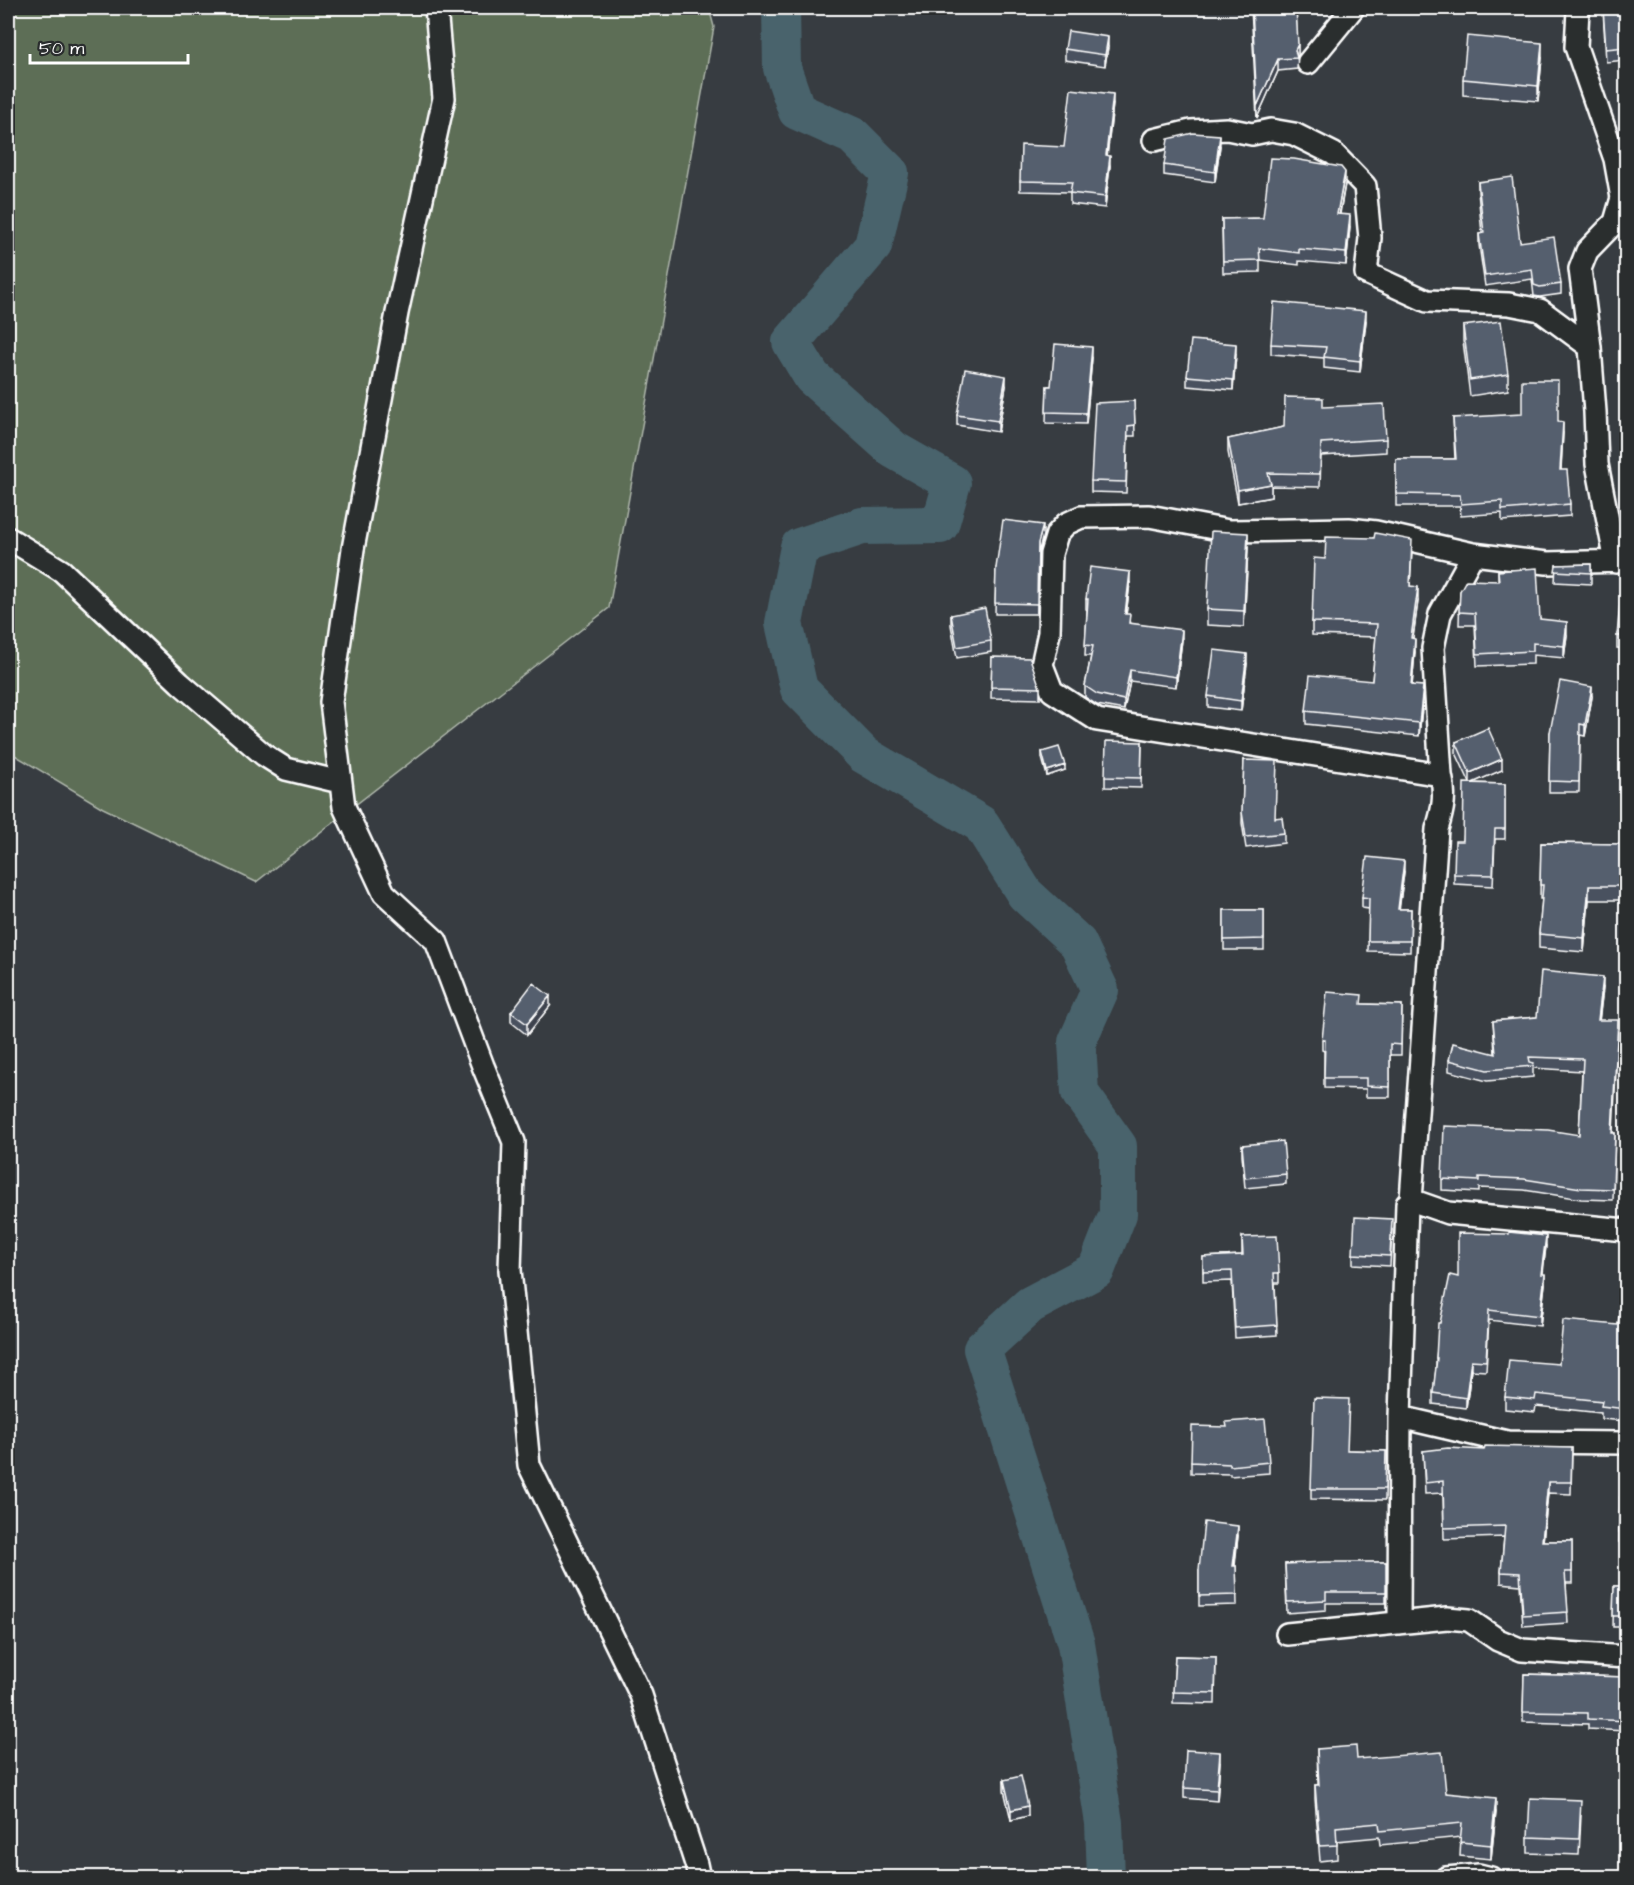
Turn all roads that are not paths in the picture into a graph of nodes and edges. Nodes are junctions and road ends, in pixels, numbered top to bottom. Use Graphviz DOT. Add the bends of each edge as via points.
graph roads {
  1 [pos="436,8"];
  2 [pos="1353,8"];
  3 [pos="1578,8"];
  4 [pos="1308,63"];
  5 [pos="1154,140"];
  6 [pos="1590,347"];
  7 [pos="8,538"];
  8 [pos="1473,554"];
  9 [pos="1621,561"];
  10 [pos="1441,775"];
  11 [pos="340,782"];
  12 [pos="1411,1200"];
  13 [pos="1626,1230"];
  14 [pos="1400,1417"];
  15 [pos="1626,1443"];
  16 [pos="1398,1623"];
  17 [pos="1287,1634"];
  18 [pos="1626,1657"];
  19 [pos="699,1878"];
  20 [pos="1446,1878"];
  21 [pos="1491,1878"];
  1 -- 11 [label="street" via="444,98 397,313 353,549 331,702"];
  2 -- 4 [label="street"];
  3 -- 6 [label="street" via="1576,47 1615,159 1623,198 1615,222 1587,251 1580,269"];
  5 -- 6 [label="street" via="1191,131 1227,129 1252,134 1271,130 1294,134 1334,154 1365,186 1370,238 1366,273 1427,301 1540,309"];
  6 -- 9 [label="street" via="1596,464"];
  7 -- 11 [label="street" via="62,571 180,683 264,755 286,769"];
  8 -- 9 [label="street" via="1547,563"];
  8 -- 10 [label="street" via="1440,614 1433,648"];
  8 -- 10 [label="street" via="1376,532 1229,531 1149,516 1081,517 1057,534 1050,554 1049,633 1042,665 1052,691 1097,720"];
  10 -- 12 [label="street" via="1445,791 1437,829"];
  11 -- 19 [label="street" via="344,807 384,893 436,941 514,1142 510,1270 529,1465 641,1695"];
  12 -- 13 [label="street" via="1448,1213"];
  12 -- 14 [label="street" via="1407,1204"];
  14 -- 15 [label="street" via="1507,1442"];
  14 -- 16 [label="street"];
  16 -- 17 [label="street"];
  16 -- 18 [label="street" via="1469,1620 1498,1640 1522,1650"];
  20 -- 21 [label="street"];
}
